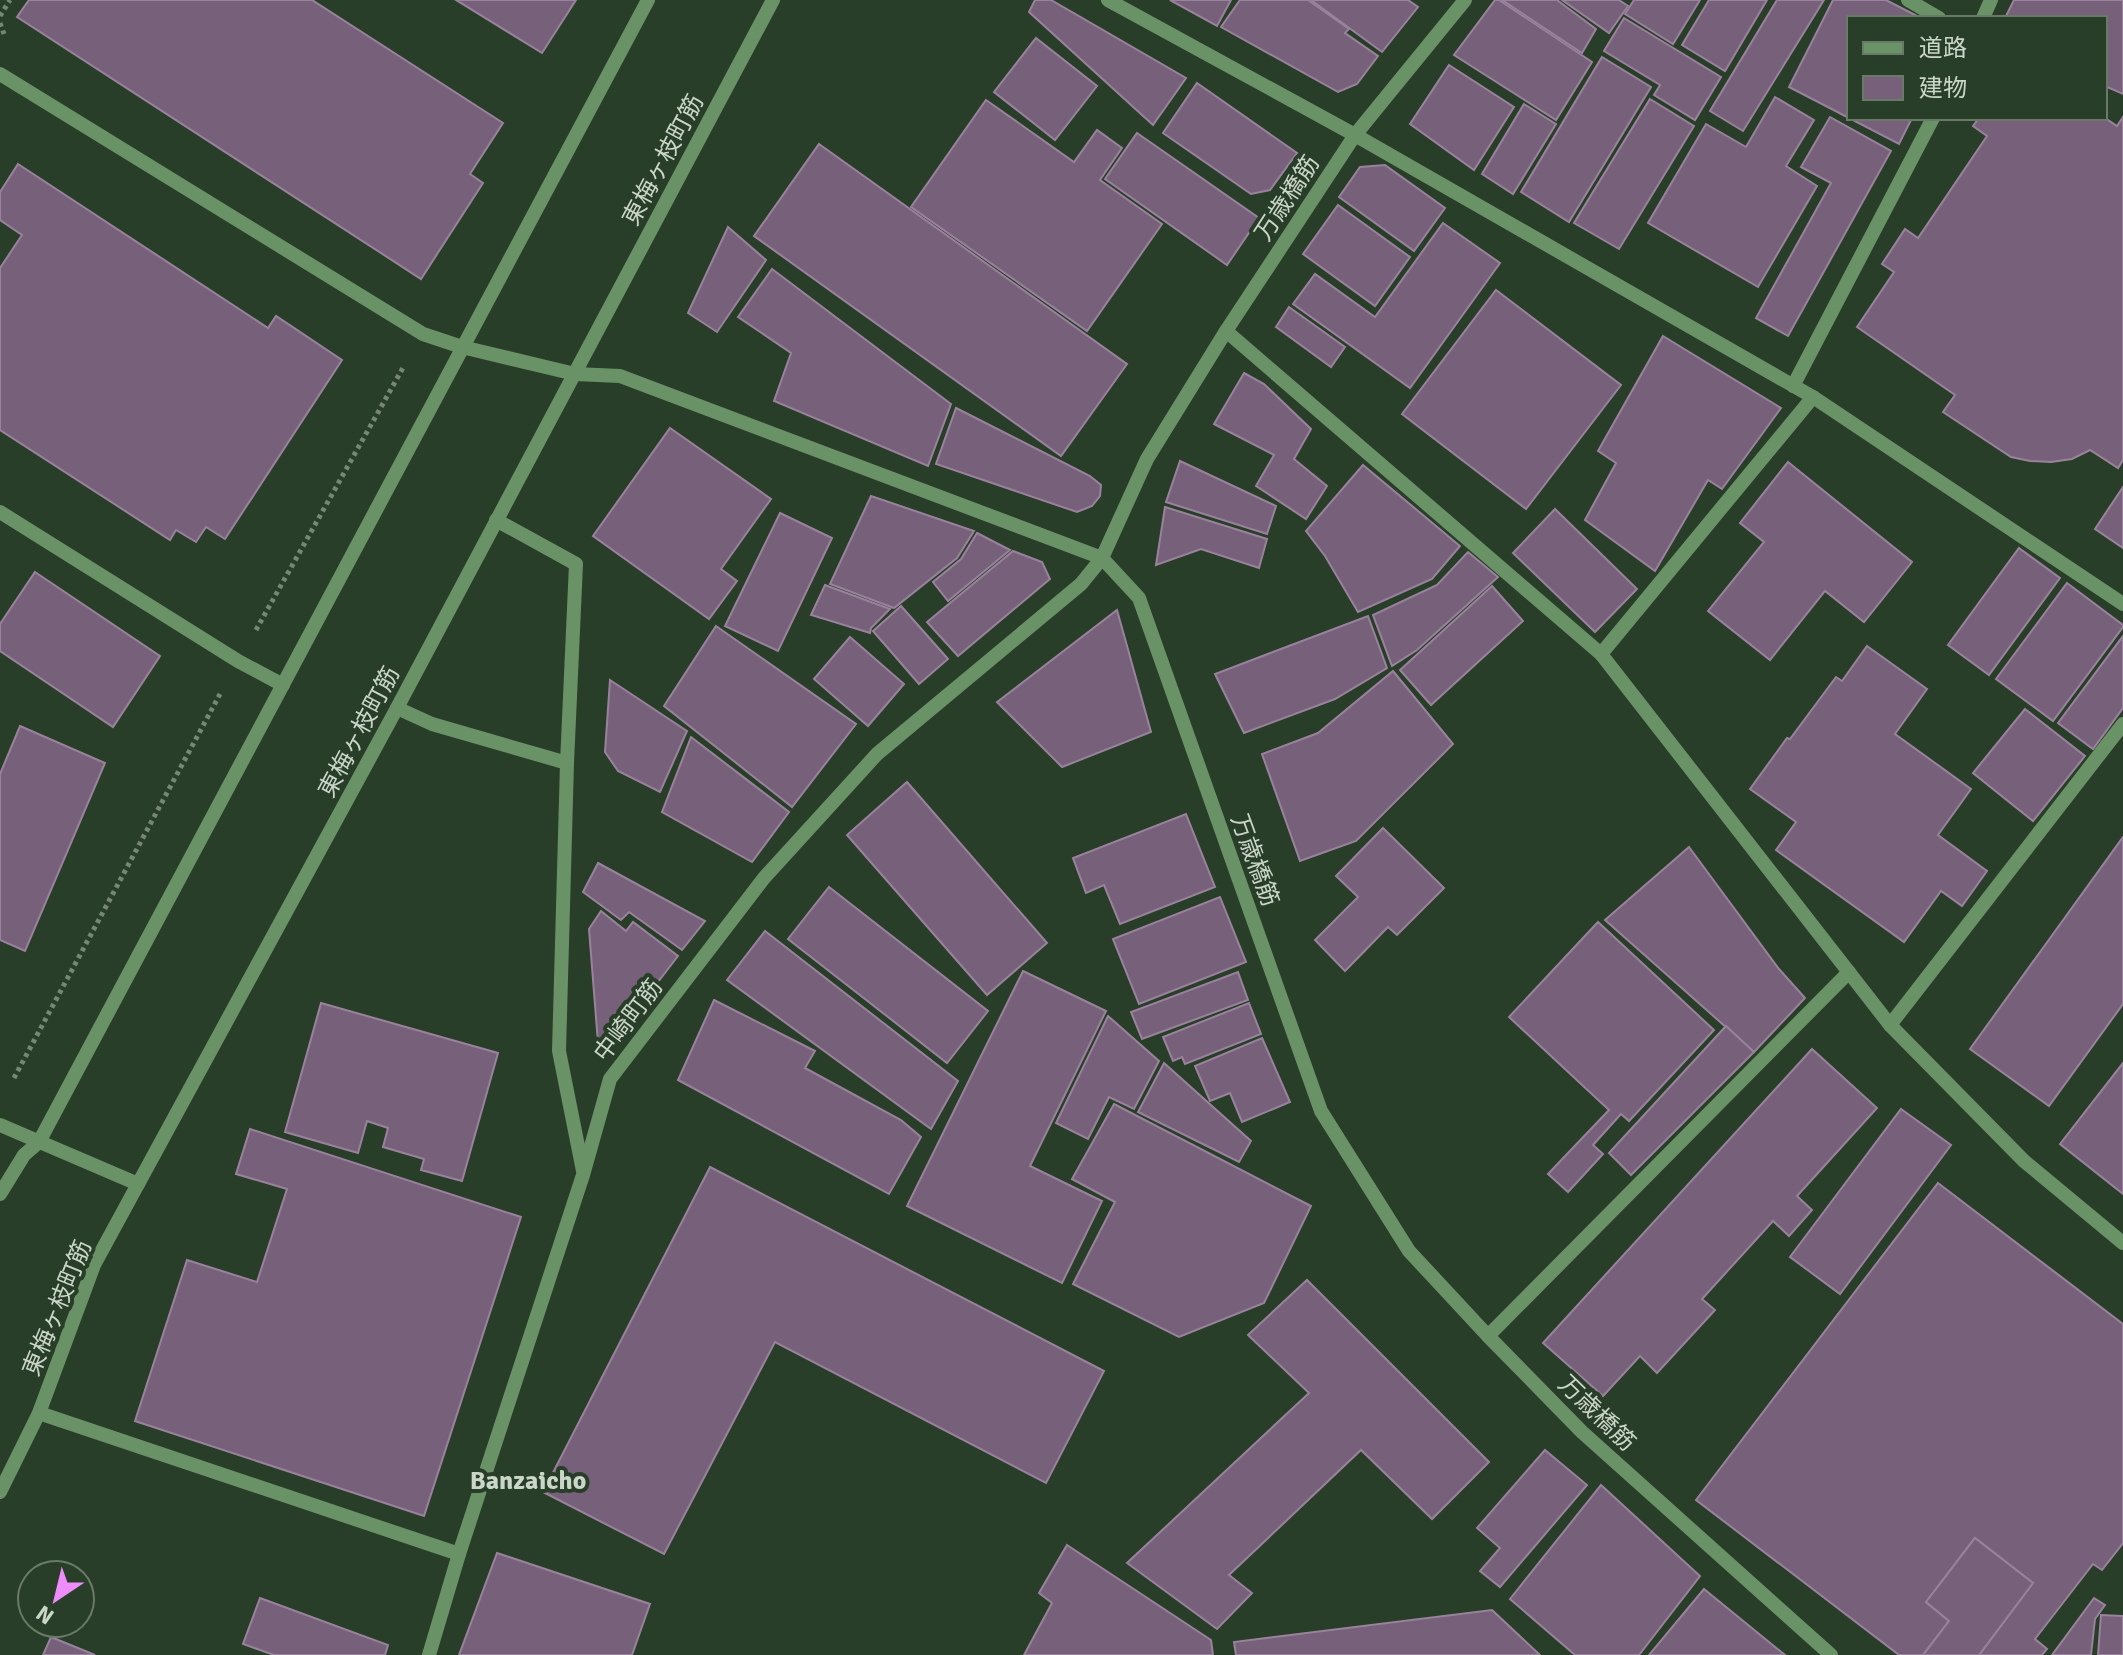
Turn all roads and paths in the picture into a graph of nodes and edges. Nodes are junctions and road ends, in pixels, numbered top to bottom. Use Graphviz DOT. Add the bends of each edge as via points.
graph roads {
  1 [pos="10,0"];
  2 [pos="648,0"];
  3 [pos="773,0"];
  4 [pos="1108,0"];
  5 [pos="1465,0"];
  6 [pos="1908,0"];
  7 [pos="0,16"];
  8 [pos="1936,16"];
  9 [pos="0,23"];
  10 [pos="4,34"];
  11 [pos="0,74"];
  12 [pos="1932,120"];
  13 [pos="1355,135"];
  14 [pos="1226,331"];
  15 [pos="423,334"];
  16 [pos="462,347"];
  17 [pos="575,374"];
  18 [pos="1793,386"];
  19 [pos="1813,397"];
  20 [pos="0,512"];
  21 [pos="496,520"];
  22 [pos="1102,558"];
  23 [pos="2123,604"];
  24 [pos="1601,654"];
  25 [pos="238,661"];
  26 [pos="283,685"];
  27 [pos="397,708"];
  28 [pos="2123,724"];
  29 [pos="567,763"];
  30 [pos="1849,972"];
  31 [pos="1890,1025"];
  32 [pos="14,1078"];
  33 [pos="0,1125"];
  34 [pos="39,1142"];
  35 [pos="583,1175"];
  36 [pos="138,1184"];
  37 [pos="0,1194"];
  38 [pos="2123,1243"];
  39 [pos="1488,1336"];
  40 [pos="39,1413"];
  41 [pos="0,1492"];
  42 [pos="459,1554"];
  43 [pos="429,1655"];
  44 [pos="1831,1655"];
  1 -- 7 [label="path"];
  2 -- 16 [label="street"];
  3 -- 17 [label="street, 東梅ヶ枝町筋"];
  4 -- 13 [label="street"];
  5 -- 13 [label="street, 万歳橋筋"];
  6 -- 8 [label="street"];
  9 -- 10 [label="path"];
  11 -- 15 [label="street"];
  12 -- 18 [label="street"];
  13 -- 14 [label="street, 万歳橋筋"];
  13 -- 18 [label="street"];
  14 -- 22 [label="street, 万歳橋筋" via="1147,459"];
  14 -- 24 [label="street"];
  15 -- 16 [label="street"];
  15 -- 25 [label="path"];
  16 -- 17 [label="street"];
  16 -- 26 [label="street"];
  17 -- 21 [label="street, 東梅ヶ枝町筋"];
  17 -- 22 [label="street" via="620,376"];
  18 -- 19 [label="street"];
  19 -- 23 [label="street"];
  19 -- 24 [label="street"];
  20 -- 25 [label="street"];
  21 -- 27 [label="street, 東梅ヶ枝町筋"];
  21 -- 29 [label="street" via="576,564"];
  22 -- 35 [label="street, 中崎町筋" via="1081,584 877,754 764,878 610,1079"];
  22 -- 39 [label="street, 万歳橋筋" via="1139,598 1321,1111 1409,1251"];
  24 -- 30 [label="street"];
  25 -- 26 [label="street"];
  25 -- 32 [label="path"];
  26 -- 34 [label="street"];
  27 -- 29 [label="street" via="432,724"];
  27 -- 36 [label="street, 東梅ヶ枝町筋"];
  28 -- 31 [label="street"];
  29 -- 35 [label="street" via="559,1051"];
  30 -- 31 [label="street"];
  30 -- 39 [label="street"];
  31 -- 38 [label="street" via="2024,1161"];
  33 -- 34 [label="street"];
  34 -- 36 [label="street"];
  34 -- 37 [label="street" via="24,1155"];
  35 -- 42 [label="street, 中崎町筋"];
  36 -- 40 [label="street, 東梅ヶ枝町筋" via="94,1265"];
  39 -- 44 [label="street, 万歳橋筋" via="1582,1432"];
  40 -- 41 [label="street, 東梅ヶ枝町筋"];
  40 -- 42 [label="street"];
  42 -- 43 [label="street, 中崎町筋"];
}
